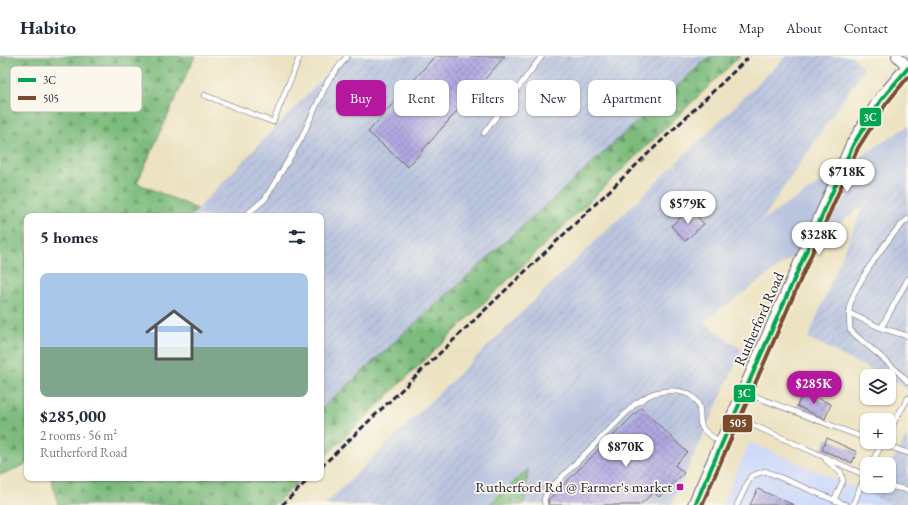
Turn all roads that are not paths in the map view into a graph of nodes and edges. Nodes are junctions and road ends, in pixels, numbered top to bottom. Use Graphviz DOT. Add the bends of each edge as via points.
graph roads {
  1 [pos="300,56"];
  2 [pos="347,56"];
  3 [pos="542,56"];
  4 [pos="897,56"];
  5 [pos="908,67"];
  6 [pos="204,95"];
  7 [pos="484,133"];
  8 [pos="249,213"];
  9 [pos="908,219"];
  10 [pos="908,279"];
  11 [pos="849,313"];
  12 [pos="881,328"];
  13 [pos="908,336"];
  14 [pos="908,382"];
  15 [pos="745,392"];
  16 [pos="908,398"];
  17 [pos="734,417"];
  18 [pos="896,419"];
  19 [pos="860,436"];
  20 [pos="722,443"];
  21 [pos="896,449"];
  22 [pos="908,453"];
  23 [pos="822,456"];
  24 [pos="860,472"];
  25 [pos="896,487"];
  26 [pos="860,488"];
  27 [pos="908,490"];
  28 [pos="834,500"];
  29 [pos="544,505"];
  30 [pos="695,505"];
  31 [pos="737,505"];
  32 [pos="846,505"];
  33 [pos="853,505"];
  1 -- 6 [label="lane" via="274,122"];
  2 -- 8 [label="lane" via="328,81 301,140 265,199"];
  3 -- 7 [label="lane"];
  4 -- 5 [label="street"];
  5 -- 15 [label="street, Rutherford Road" via="881,100 853,145"];
  9 -- 11 [label="lane" via="888,239 861,281 850,304"];
  10 -- 12 [label="lane"];
  11 -- 12 [label="lane"];
  11 -- 14 [label="lane" via="850,330 881,355"];
  12 -- 13 [label="lane"];
  15 -- 17 [label="street, Rutherford Road"];
  15 -- 19 [label="lane"];
  16 -- 18 [label="lane"];
  17 -- 20 [label="street, Rutherford Road"];
  17 -- 23 [label="lane"];
  20 -- 29 [label="lane" via="703,430 699,407 690,395 680,391 654,393 636,403 547,492"];
  20 -- 30 [label="street, Rutherford Road"];
  21 -- 22 [label="lane"];
  23 -- 24 [label="lane"];
  23 -- 28 [label="lane" via="841,473 843,481"];
  25 -- 27 [label="lane"];
  26 -- 33 [label="lane"];
  28 -- 31 [label="lane" via="765,471 751,476"];
  28 -- 32 [label="lane"];
}
